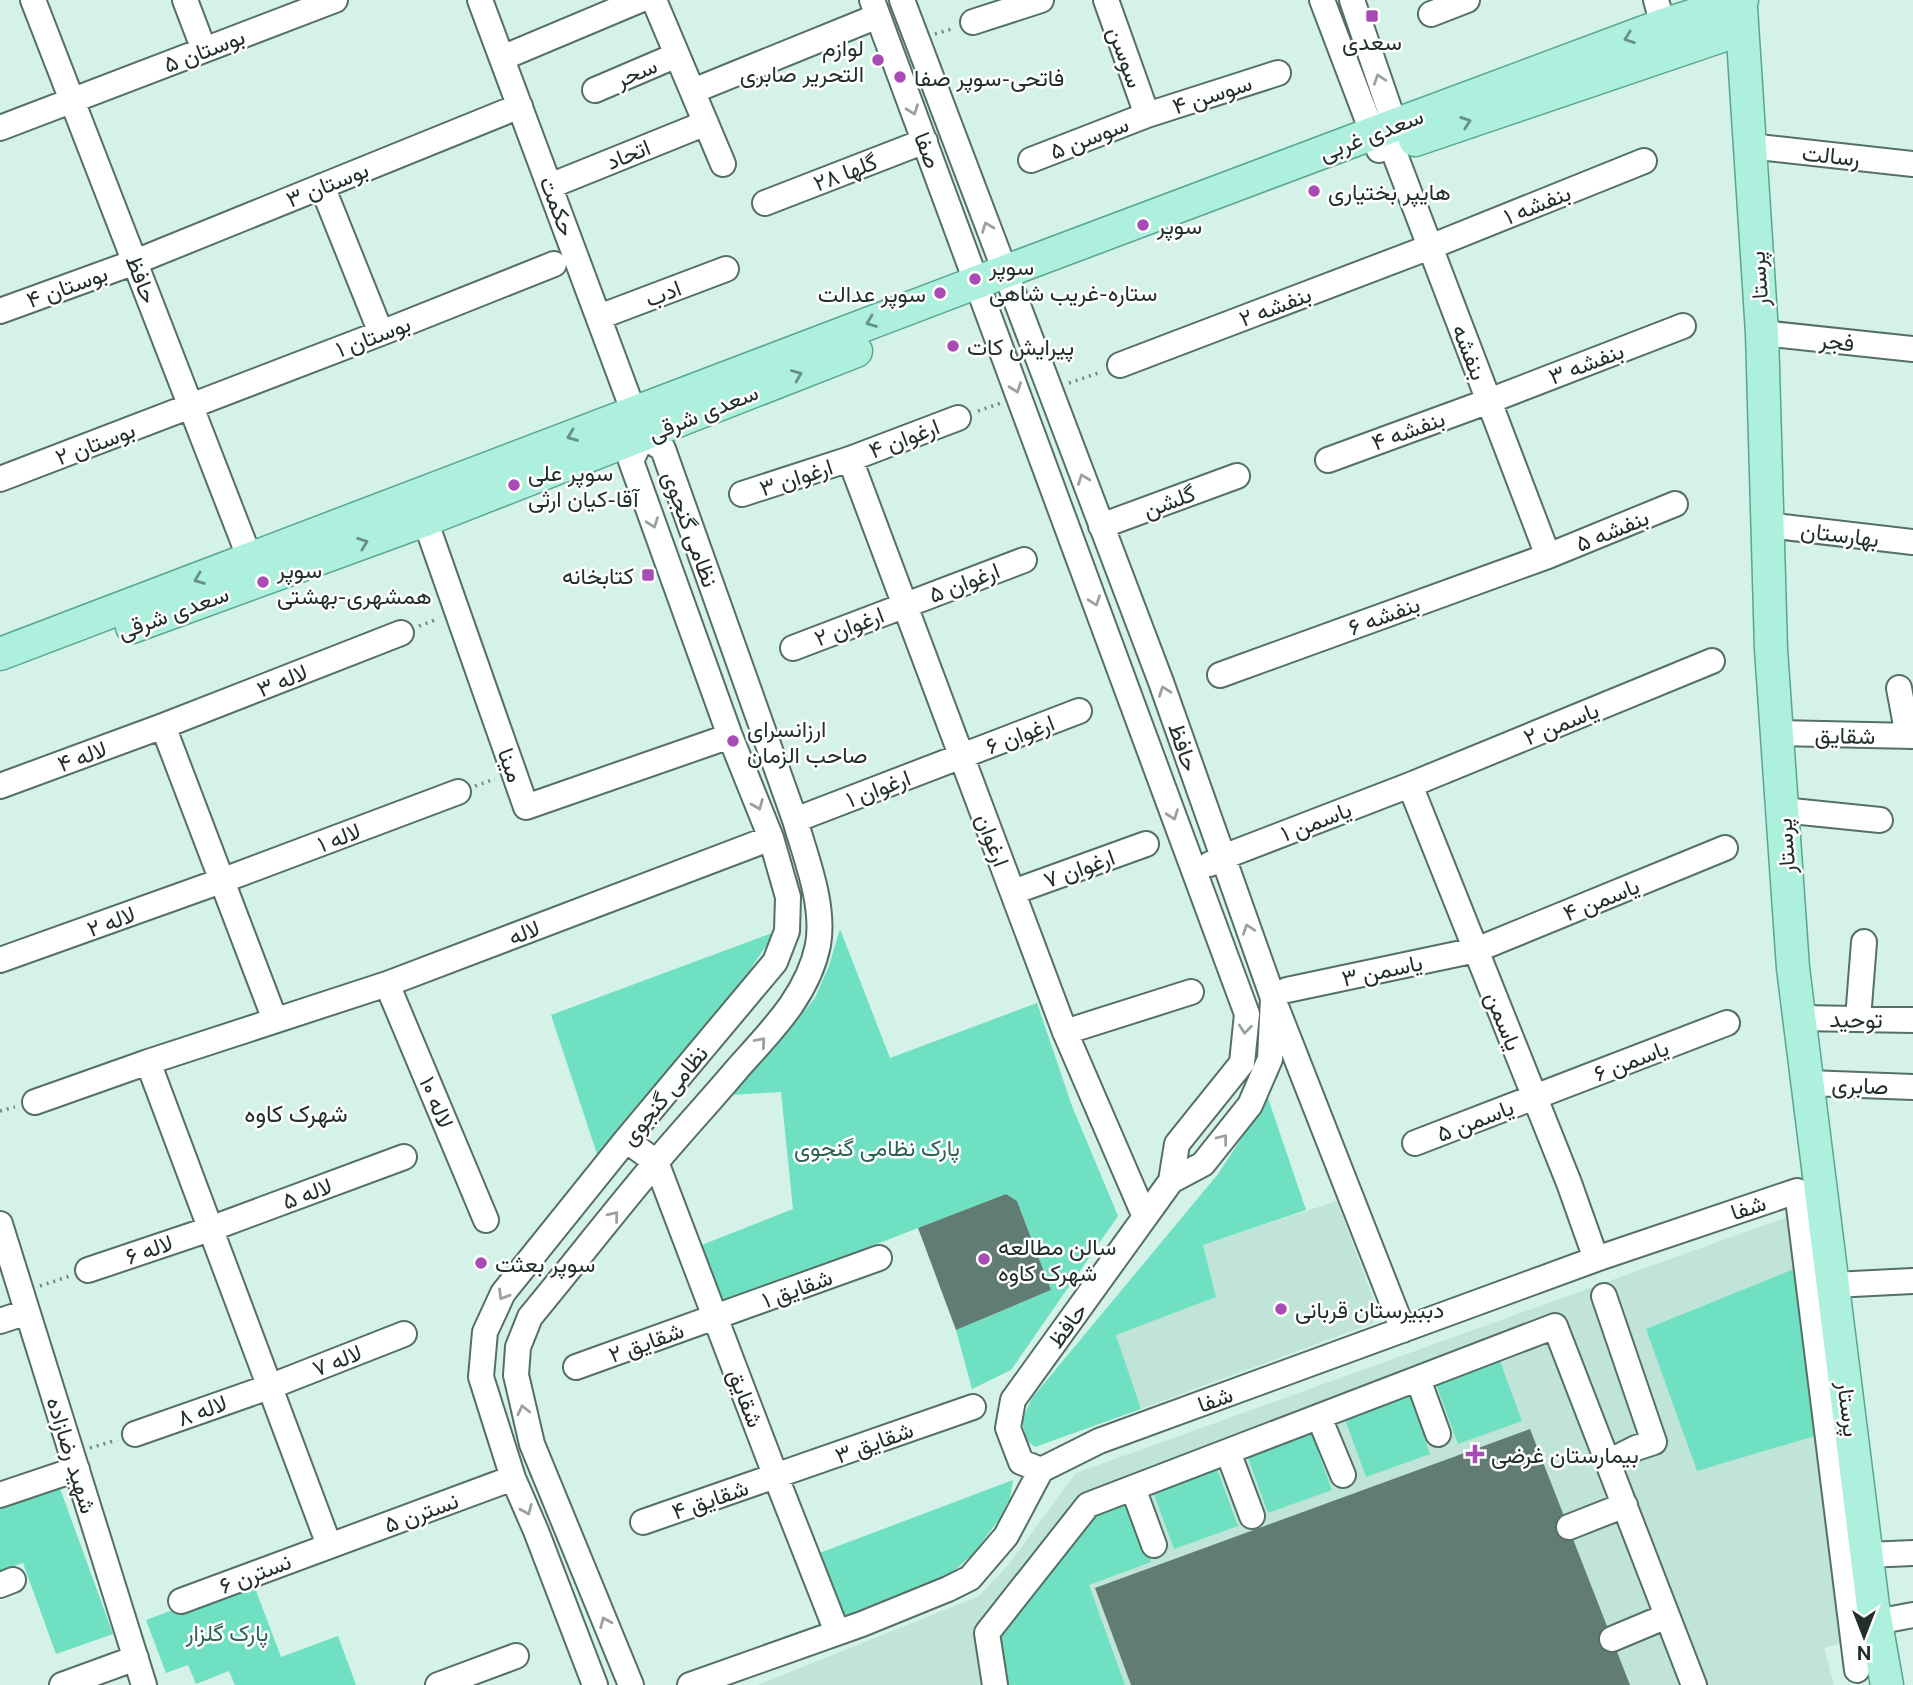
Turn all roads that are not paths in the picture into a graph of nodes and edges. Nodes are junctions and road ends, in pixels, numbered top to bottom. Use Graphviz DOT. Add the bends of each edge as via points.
graph roads {
  1 [pos="33,0"];
  2 [pos="185,0"];
  3 [pos="335,0"];
  4 [pos="480,0"];
  5 [pos="640,0"];
  6 [pos="654,0"];
  7 [pos="902,0"];
  8 [pos="1041,0"];
  9 [pos="1106,0"];
  10 [pos="1322,0"];
  11 [pos="1352,0"];
  12 [pos="1467,0"];
  13 [pos="1741,7"];
  14 [pos="875,8"];
  15 [pos="1660,13"];
  16 [pos="1431,14"];
  17 [pos="973,22"];
  18 [pos="204,50"];
  19 [pos="677,55"];
  20 [pos="502,58"];
  21 [pos="1278,73"];
  22 [pos="595,90"];
  23 [pos="692,91"];
  24 [pos="72,100"];
  25 [pos="520,106"];
  26 [pos="1147,115"];
  27 [pos="706,123"];
  28 [pos="0,128"];
  29 [pos="1389,140"];
  30 [pos="925,141"];
  31 [pos="1749,145"];
  32 [pos="1031,160"];
  33 [pos="1644,161"];
  34 [pos="723,164"];
  35 [pos="1913,164"];
  36 [pos="322,186"];
  37 [pos="550,186"];
  38 [pos="765,203"];
  39 [pos="1430,247"];
  40 [pos="135,262"];
  41 [pos="554,264"];
  42 [pos="726,269"];
  43 [pos="994,286"];
  44 [pos="0,311"];
  45 [pos="599,317"];
  46 [pos="1683,326"];
  47 [pos="381,333"];
  48 [pos="1762,333"];
  49 [pos="1913,349"];
  50 [pos="1120,365"];
  51 [pos="1489,401"];
  52 [pos="191,406"];
  53 [pos="958,418"];
  54 [pos="639,424"];
  55 [pos="850,459"];
  56 [pos="1328,460"];
  57 [pos="1237,476"];
  58 [pos="0,479"];
  59 [pos="742,494"];
  60 [pos="1675,504"];
  61 [pos="425,520"];
  62 [pos="1768,525"];
  63 [pos="1101,526"];
  64 [pos="1913,542"];
  65 [pos="1548,556"];
  66 [pos="250,559"];
  67 [pos="1024,559"];
  68 [pos="905,605"];
  69 [pos="401,633"];
  70 [pos="793,648"];
  71 [pos="0,654"];
  72 [pos="1712,662"];
  73 [pos="1220,675"];
  74 [pos="0,676"];
  75 [pos="1899,688"];
  76 [pos="1079,711"];
  77 [pos="163,726"];
  78 [pos="1777,733"];
  79 [pos="730,736"];
  80 [pos="1911,736"];
  81 [pos="962,756"];
  82 [pos="1409,785"];
  83 [pos="0,786"];
  84 [pos="458,792"];
  85 [pos="1782,810"];
  86 [pos="795,820"];
  87 [pos="1880,820"];
  88 [pos="771,838"];
  89 [pos="1146,844"];
  90 [pos="1725,848"];
  91 [pos="1223,857"];
  92 [pos="1195,873"];
  93 [pos="221,881"];
  94 [pos="1013,892"];
  95 [pos="1864,942"];
  96 [pos="1476,950"];
  97 [pos="0,960"];
  98 [pos="387,984"];
  99 [pos="1191,992"];
  100 [pos="1280,994"];
  101 [pos="1800,1018"];
  102 [pos="1858,1019"];
  103 [pos="275,1020"];
  104 [pos="1913,1020"];
  105 [pos="1727,1023"];
  106 [pos="1065,1032"];
  107 [pos="148,1062"];
  108 [pos="1808,1083"];
  109 [pos="1913,1087"];
  110 [pos="1535,1097"];
  111 [pos="35,1102"];
  112 [pos="626,1139"];
  113 [pos="1415,1143"];
  114 [pos="404,1157"];
  115 [pos="656,1162"];
  116 [pos="1171,1181"];
  117 [pos="1145,1217"];
  118 [pos="486,1220"];
  119 [pos="0,1224"];
  120 [pos="210,1229"];
  121 [pos="880,1258"];
  122 [pos="1596,1259"];
  123 [pos="88,1270"];
  124 [pos="1913,1281"];
  125 [pos="1833,1285"];
  126 [pos="1604,1296"];
  127 [pos="24,1302"];
  128 [pos="715,1317"];
  129 [pos="0,1321"];
  130 [pos="1403,1330"];
  131 [pos="404,1334"];
  132 [pos="576,1367"];
  133 [pos="1418,1379"];
  134 [pos="270,1387"];
  135 [pos="973,1407"];
  136 [pos="1319,1417"];
  137 [pos="135,1434"];
  138 [pos="1438,1434"];
  139 [pos="1228,1452"];
  140 [pos="74,1462"];
  141 [pos="1608,1462"];
  142 [pos="1041,1470"];
  143 [pos="1343,1475"];
  144 [pos="776,1477"];
  145 [pos="513,1478"];
  146 [pos="1133,1488"];
  147 [pos="0,1495"];
  148 [pos="1625,1505"];
  149 [pos="1252,1516"];
  150 [pos="643,1522"];
  151 [pos="1569,1527"];
  152 [pos="329,1545"];
  153 [pos="1154,1545"];
  154 [pos="1913,1553"];
  155 [pos="1867,1555"];
  156 [pos="586,1576"];
  157 [pos="558,1588"];
  158 [pos="181,1601"];
  159 [pos="1913,1615"];
  160 [pos="1667,1616"];
  161 [pos="1876,1622"];
  162 [pos="837,1632"];
  163 [pos="1612,1639"];
  164 [pos="516,1656"];
  165 [pos="136,1658"];
  166 [pos="1857,1670"];
  167 [pos="62,1685"];
  168 [pos="144,1685"];
  169 [pos="438,1685"];
  170 [pos="595,1685"];
  171 [pos="631,1685"];
  172 [pos="690,1685"];
  173 [pos="995,1685"];
  174 [pos="1694,1685"];
  175 [pos="1887,1685"];
  1 -- 24 [label="street, حافظ"];
  2 -- 18 [label="street"];
  3 -- 18 [label="street, بوستان ۵"];
  4 -- 20 [label="street, حکمت"];
  5 -- 20 [label="street"];
  6 -- 19 [label="street"];
  43 -- 7 [label="street, صفا, one-way"];
  8 -- 17 [label="street"];
  9 -- 26 [label="street, سوسن"];
  10 -- 29 [label="street"];
  29 -- 11 [label="street, one-way"];
  12 -- 16 [label="street"];
  13 -- 15 [label="main road, سعدی غربی"];
  29 -- 13 [label="main road, سعدی غربی, one-way"];
  13 -- 31 [label="main road, پرستار"];
  14 -- 23 [label="street"];
  14 -- 30 [label="street, صفا, one-way"];
  15 -- 29 [label="main road, سعدی غربی, one-way"];
  18 -- 24 [label="street, بوستان ۵"];
  19 -- 22 [label="street, سحر"];
  19 -- 23 [label="street"];
  20 -- 25 [label="street, حکمت"];
  21 -- 26 [label="street, سوسن ۴"];
  23 -- 27 [label="street"];
  24 -- 28 [label="street, بوستان ۵"];
  24 -- 40 [label="street, حافظ"];
  25 -- 36 [label="street, بوستان ۳"];
  25 -- 37 [label="street, حکمت"];
  26 -- 32 [label="street, سوسن ۵"];
  27 -- 34 [label="street"];
  27 -- 37 [label="street, اتحاد"];
  29 -- 39 [label="street, بنفشه"];
  29 -- 43 [label="main road, سعدی غربی"];
  30 -- 38 [label="street, گلها ۲۸"];
  30 -- 43 [label="street, صفا"];
  31 -- 35 [label="street, رسالت"];
  31 -- 48 [label="main road, پرستار"];
  33 -- 39 [label="street, بنفشه ۱"];
  36 -- 40 [label="street, بوستان ۳"];
  36 -- 47 [label="street"];
  37 -- 45 [label="street, حکمت"];
  39 -- 50 [label="street, بنفشه ۲"];
  39 -- 51 [label="street, بنفشه"];
  40 -- 44 [label="street, بوستان ۴"];
  40 -- 52 [label="street, حافظ"];
  41 -- 47 [label="street, بوستان ۱"];
  42 -- 45 [label="street, ادب"];
  43 -- 54 [label="main road, سعدی شرقی"];
  63 -- 43 [label="street, حافظ, one-way" via="1049,390"];
  43 -- 92 [label="street, حافظ, one-way" via="1019,396"];
  45 -- 54 [label="street, حکمت"];
  46 -- 51 [label="street, بنفشه ۳"];
  47 -- 52 [label="street, بوستان ۱"];
  48 -- 49 [label="street, فجر"];
  48 -- 62 [label="main road, پرستار"];
  51 -- 56 [label="street, بنفشه ۴"];
  51 -- 65 [label="street, بنفشه"];
  52 -- 58 [label="street, بوستان ۲"];
  52 -- 66 [label="street, حافظ"];
  53 -- 55 [label="street, ارغوان ۴"];
  54 -- 61 [label="main road, سعدی شرقی"];
  54 -- 66 [label="main road, سعدی شرقی, one-way"];
  54 -- 79 [label="street, نظامی گنجوی, one-way" via="631,461"];
  54 -- 86 [label="street, نظامی گنجوی" via="663,449"];
  55 -- 59 [label="street, ارغوان ۳"];
  55 -- 68 [label="street, ارغوان"];
  57 -- 63 [label="street, گلشن"];
  60 -- 65 [label="street, بنفشه ۵"];
  74 -- 61 [label="main road, سعدی شرقی, one-way"];
  61 -- 79 [label="street, مینا" via="526,807"];
  62 -- 64 [label="street, بهارستان"];
  62 -- 78 [label="main road, پرستار"];
  91 -- 63 [label="street, حافظ, one-way"];
  65 -- 73 [label="street, بنفشه ۶"];
  66 -- 71 [label="main road, سعدی شرقی, one-way"];
  67 -- 68 [label="street, ارغوان ۵"];
  68 -- 70 [label="street, ارغوان ۲"];
  68 -- 81 [label="street, ارغوان"];
  69 -- 77 [label="street, لاله ۳"];
  72 -- 82 [label="street, یاسمن ۲"];
  75 -- 80 [label="street"];
  76 -- 81 [label="street, ارغوان ۶"];
  77 -- 83 [label="street, لاله ۴"];
  77 -- 93 [label="street"];
  78 -- 80 [label="street, شقایق"];
  78 -- 85 [label="main road, پرستار"];
  79 -- 88 [label="street, نظامی گنجوی, one-way"];
  81 -- 86 [label="street, ارغوان ۱"];
  81 -- 94 [label="street, ارغوان"];
  82 -- 91 [label="street, یاسمن ۱"];
  82 -- 96 [label="street, یاسمن"];
  84 -- 93 [label="street, لاله ۱"];
  85 -- 87 [label="street"];
  85 -- 101 [label="main road, پرستار"];
  115 -- 86 [label="street, نظامی گنجوی, one-way" via="778,1022 798,997 809,973 818,943 818,910"];
  88 -- 98 [label="street, لاله"];
  88 -- 112 [label="street, نظامی گنجوی" via="788,897 788,931 775,961"];
  89 -- 94 [label="street, ارغوان ۷"];
  90 -- 96 [label="street, یاسمن ۴"];
  91 -- 92 [label="street, یاسمن ۱"];
  100 -- 91 [label="street, حافظ, one-way"];
  92 -- 116 [label="street, حافظ, one-way" via="1247,1014 1242,1063 1177,1144"];
  93 -- 97 [label="street, لاله ۲"];
  93 -- 103 [label="street"];
  94 -- 106 [label="street, ارغوان"];
  95 -- 102 [label="street"];
  96 -- 100 [label="street, یاسمن ۳"];
  96 -- 110 [label="street, یاسمن"];
  98 -- 103 [label="street, لاله"];
  98 -- 118 [label="street, لاله ۱۰"];
  99 -- 106 [label="street"];
  116 -- 100 [label="street, حافظ, one-way" via="1203,1164 1250,1105 1270,1059"];
  100 -- 130 [label="street"];
  101 -- 102 [label="street, توحید"];
  101 -- 108 [label="main road, پرستار"];
  102 -- 104 [label="street, توحید"];
  103 -- 107 [label="street, لاله"];
  105 -- 110 [label="street, یاسمن ۶"];
  106 -- 117 [label="street, ارغوان"];
  107 -- 111 [label="street, لاله"];
  107 -- 120 [label="street"];
  108 -- 109 [label="street, صابری"];
  108 -- 125 [label="main road, پرستار"];
  110 -- 113 [label="street, یاسمن ۵"];
  110 -- 122 [label="street, یاسمن"];
  112 -- 115 [label="street"];
  112 -- 145 [label="street, نظامی گنجوی, one-way" via="503,1293 485,1332 481,1377"];
  114 -- 120 [label="street, لاله ۵"];
  115 -- 128 [label="street, شقایق"];
  156 -- 115 [label="street, نظامی گنجوی, one-way" via="532,1444 516,1375 518,1347 530,1317"];
  116 -- 117 [label="street, حافظ"];
  117 -- 142 [label="street, حافظ" via="1013,1400 1008,1428 1021,1462"];
  119 -- 127 [label="street, شهید رضازاده"];
  120 -- 123 [label="street, لاله ۶"];
  120 -- 134 [label="street"];
  121 -- 128 [label="street, شقایق ۱"];
  122 -- 130 [label="street, شفا"];
  122 -- 166 [label="street, شفا" via="1797,1191"];
  124 -- 125 [label="street"];
  125 -- 155 [label="main road, پرستار"];
  126 -- 141 [label="street" via="1654,1443"];
  127 -- 129 [label="street"];
  127 -- 140 [label="street, شهید رضازاده"];
  128 -- 132 [label="street, شقایق ۲"];
  128 -- 144 [label="street, شقایق"];
  130 -- 142 [label="street, شفا" via="1099,1441"];
  131 -- 134 [label="street, لاله ۷"];
  133 -- 136 [label="street"];
  133 -- 138 [label="street"];
  133 -- 141 [label="street" via="1555,1326"];
  134 -- 137 [label="street, لاله ۸"];
  134 -- 152 [label="street"];
  135 -- 144 [label="street, شقایق ۳"];
  136 -- 139 [label="street"];
  136 -- 143 [label="street"];
  139 -- 146 [label="street"];
  139 -- 149 [label="street"];
  140 -- 147 [label="street"];
  140 -- 165 [label="street, شهید رضازاده"];
  141 -- 148 [label="street"];
  142 -- 162 [label="street" via="1006,1536 970,1578"];
  144 -- 150 [label="street, شقایق ۴"];
  144 -- 162 [label="street, شقایق"];
  145 -- 152 [label="street, نسترن ۵"];
  145 -- 157 [label="street, نظامی گنجوی, one-way"];
  146 -- 153 [label="street"];
  146 -- 173 [label="street" via="1088,1505 987,1633"];
  148 -- 151 [label="street"];
  148 -- 160 [label="street"];
  152 -- 158 [label="street, نسترن ۶"];
  154 -- 155 [label="street"];
  155 -- 161 [label="main road, پرستار"];
  156 -- 157 [label="street"];
  171 -- 156 [label="street, نظامی گنجوی, one-way"];
  157 -- 170 [label="street, نظامی گنجوی"];
  159 -- 161 [label="street"];
  160 -- 163 [label="street"];
  160 -- 174 [label="street"];
  161 -- 175 [label="main road, پرستار"];
  162 -- 172 [label="street"];
  164 -- 169 [label="street"];
  165 -- 167 [label="street"];
  165 -- 168 [label="street, شهید رضازاده"];
}
